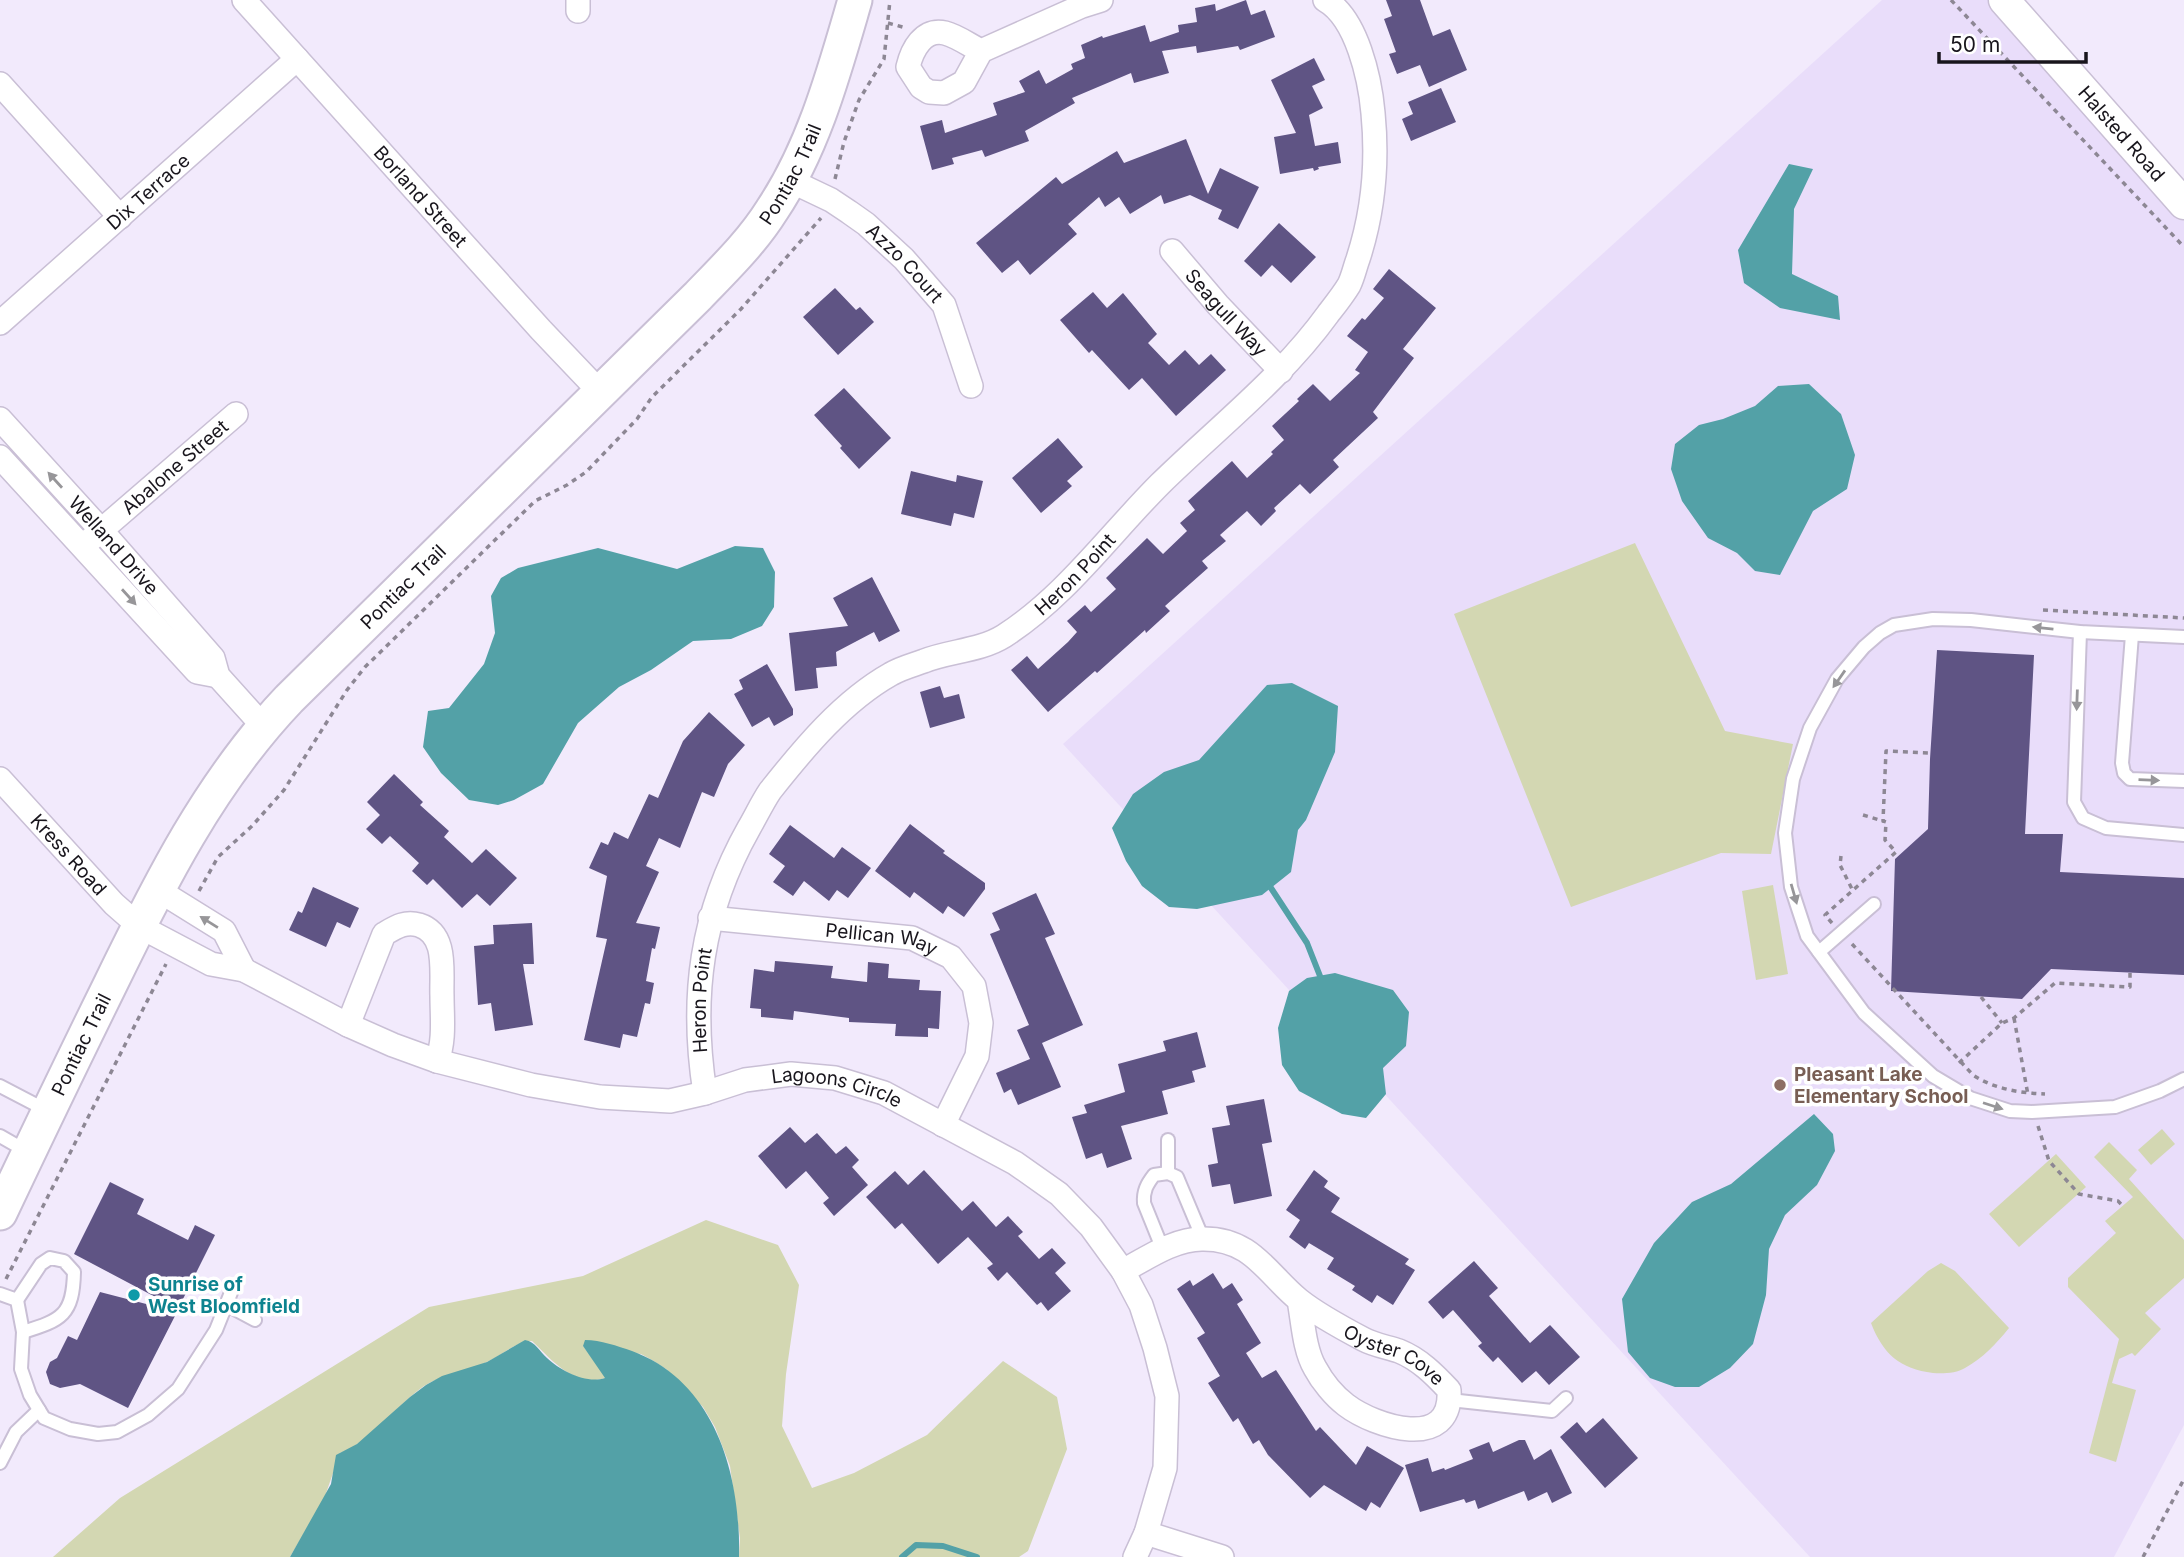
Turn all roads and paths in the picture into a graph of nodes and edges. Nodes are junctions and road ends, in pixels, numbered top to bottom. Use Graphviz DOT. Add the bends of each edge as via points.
graph roads {
  1 [pos="244,0"];
  2 [pos="855,0"];
  3 [pos="890,0"];
  4 [pos="1101,0"];
  5 [pos="1951,0"];
  6 [pos="2004,0"];
  7 [pos="1331,1"];
  8 [pos="981,51"];
  9 [pos="297,59"];
  10 [pos="0,84"];
  11 [pos="789,180"];
  12 [pos="831,200"];
  13 [pos="2184,204"];
  14 [pos="120,217"];
  15 [pos="2184,247"];
  16 [pos="1172,251"];
  17 [pos="0,323"];
  18 [pos="1281,371"];
  19 [pos="971,386"];
  20 [pos="600,392"];
  21 [pos="236,414"];
  22 [pos="0,419"];
  23 [pos="0,457"];
  24 [pos="102,530"];
  25 [pos="83,547"];
  26 [pos="2040,610"];
  27 [pos="2184,618"];
  28 [pos="2080,632"];
  29 [pos="2132,635"];
  30 [pos="2184,637"];
  31 [pos="218,676"];
  32 [pos="263,726"];
  33 [pos="1930,752"];
  34 [pos="0,779"];
  35 [pos="2184,781"];
  36 [pos="1863,815"];
  37 [pos="1883,821"];
  38 [pos="2184,835"];
  39 [pos="1841,856"];
  40 [pos="158,890"];
  41 [pos="1853,890"];
  42 [pos="1874,904"];
  43 [pos="192,911"];
  44 [pos="710,918"];
  45 [pos="139,926"];
  46 [pos="1841,933"];
  47 [pos="176,944"];
  48 [pos="1819,952"];
  49 [pos="244,970"];
  50 [pos="2130,973"];
  51 [pos="1981,997"];
  52 [pos="2002,1023"];
  53 [pos="348,1025"];
  54 [pos="437,1060"];
  55 [pos="1959,1063"];
  56 [pos="2184,1079"];
  57 [pos="0,1086"];
  58 [pos="705,1093"];
  59 [pos="2053,1094"];
  60 [pos="49,1111"];
  61 [pos="943,1125"];
  62 [pos="0,1136"];
  63 [pos="1168,1140"];
  64 [pos="29,1152"];
  65 [pos="1168,1173"];
  66 [pos="0,1213"];
  67 [pos="1203,1239"];
  68 [pos="1163,1250"];
  69 [pos="1123,1271"];
  70 [pos="6,1279"];
  71 [pos="232,1290"];
  72 [pos="0,1294"];
  73 [pos="17,1300"];
  74 [pos="1299,1300"];
  75 [pos="227,1305"];
  76 [pos="255,1321"];
  77 [pos="23,1332"];
  78 [pos="1566,1398"];
  79 [pos="1450,1400"];
  80 [pos="39,1409"];
  81 [pos="0,1463"];
  82 [pos="2184,1479"];
  83 [pos="1146,1533"];
  84 [pos="1135,1557"];
  85 [pos="1222,1557"];
  86 [pos="2143,1557"];
  1 -- 9 [label="street, Borland Street"];
  2 -- 11 [label="main road, Pontiac Trail" via="815,126"];
  3 -- 12 [label="path" via="884,59 859,100"];
  4 -- 8 [label="street"];
  5 -- 15 [label="path"];
  6 -- 13 [label="street, Halsted Road"];
  7 -- 18 [label="street, Heron Point" via="1351,31 1371,96 1377,151 1369,224 1349,285"];
  9 -- 14 [label="street, Dix Terrace"];
  9 -- 20 [label="street, Borland Street"];
  10 -- 14 [label="street"];
  11 -- 12 [label="street, Azzo Court"];
  11 -- 20 [label="main road, Pontiac Trail" via="745,247"];
  12 -- 19 [label="street, Azzo Court" via="904,259 944,305"];
  12 -- 43 [label="path" via="828,210 741,309 652,397 605,454 568,485 536,501 365,667 284,790 218,857"];
  14 -- 17 [label="street, Dix Terrace"];
  16 -- 18 [label="street, Seagull Way"];
  18 -- 44 [label="street, Heron Point" via="1160,484 1034,615 1000,639 892,673 851,702 768,794 735,853"];
  20 -- 32 [label="main road, Pontiac Trail"];
  21 -- 24 [label="street, Abalone Street"];
  24 -- 22 [label="street, Welland Drive, one-way"];
  23 -- 25 [label="street, Welland Drive"];
  24 -- 25 [label="street, Abalone Street"];
  24 -- 31 [label="street, Welland Drive" via="213,658"];
  25 -- 31 [label="street, Welland Drive, one-way" via="197,672"];
  26 -- 27 [label="path"];
  28 -- 29 [label="lane"];
  28 -- 38 [label="lane, one-way" via="2074,802 2083,818 2106,828"];
  28 -- 48 [label="lane, one-way" via="1933,619 1894,625 1864,647 1838,679 1810,728 1793,779 1785,833 1791,887 1807,936"];
  29 -- 30 [label="lane"];
  29 -- 35 [label="lane, one-way" via="2124,773 2130,779"];
  31 -- 32 [label="street, Welland Drive"];
  32 -- 40 [label="main road, Pontiac Trail" via="203,810"];
  33 -- 37 [label="path" via="1886,751"];
  34 -- 45 [label="street, Kress Road"];
  36 -- 37 [label="path"];
  37 -- 41 [label="path" via="1885,840 1898,854"];
  39 -- 41 [label="path" via="1840,865"];
  40 -- 43 [label="street"];
  40 -- 45 [label="main road, Pontiac Trail"];
  41 -- 46 [label="path" via="1825,915"];
  42 -- 46 [label="lane"];
  49 -- 43 [label="street, one-way" via="224,932"];
  44 -- 58 [label="street, Heron Point" via="697,1012"];
  44 -- 61 [label="street, Pellican Way" via="912,938 951,957 974,986 981,1023 977,1056"];
  45 -- 47 [label="street, Lagoons Circle"];
  45 -- 60 [label="main road, Pontiac Trail"];
  46 -- 48 [label="lane"];
  46 -- 55 [label="path"];
  47 -- 49 [label="street, Lagoons Circle" via="211,964"];
  47 -- 70 [label="path"];
  48 -- 56 [label="lane, one-way" via="1864,1013 1933,1076 1970,1098 2010,1111 2115,1107"];
  49 -- 53 [label="street, Lagoons Circle"];
  50 -- 52 [label="path" via="2130,987 2055,983"];
  51 -- 52 [label="path"];
  52 -- 55 [label="path"];
  53 -- 54 [label="street, Lagoons Circle"];
  53 -- 54 [label="street" via="384,934 410,922 428,928 437,938 441,965 442,1046"];
  54 -- 58 [label="street, Lagoons Circle" via="531,1085 600,1097 670,1101"];
  55 -- 59 [label="path" via="1987,1084"];
  57 -- 60 [label="lane"];
  58 -- 61 [label="street, Lagoons Circle" via="745,1080 791,1074 835,1078 884,1093"];
  60 -- 64 [label="main road, Pontiac Trail"];
  61 -- 69 [label="street, Lagoons Circle" via="1015,1163 1059,1194 1091,1227"];
  62 -- 64 [label="lane"];
  63 -- 65 [label="lane"];
  64 -- 66 [label="main road, Pontiac Trail"];
  65 -- 67 [label="lane" via="1177,1177"];
  65 -- 68 [label="lane" via="1154,1175 1143,1195"];
  67 -- 68 [label="street, Oyster Cove"];
  67 -- 74 [label="street, Oyster Cove" via="1243,1249 1262,1261"];
  68 -- 69 [label="street, Oyster Cove"];
  69 -- 83 [label="street, Lagoons Circle" via="1141,1305 1167,1396 1165,1468"];
  71 -- 75 [label="lane"];
  72 -- 73 [label="lane"];
  73 -- 77 [label="lane"];
  73 -- 77 [label="lane" via="50,1258 64,1261 74,1272 74,1296 65,1313"];
  74 -- 79 [label="street, Oyster Cove" via="1365,1341 1420,1362 1449,1390"];
  74 -- 79 [label="street, Oyster Cove" via="1313,1366 1344,1404 1369,1420 1422,1430 1438,1421"];
  75 -- 76 [label="lane"];
  75 -- 80 [label="lane" via="177,1389 148,1415 117,1432 98,1434 44,1418"];
  77 -- 80 [label="lane" via="21,1369"];
  78 -- 79 [label="lane" via="1552,1411"];
  80 -- 81 [label="lane" via="16,1432"];
  82 -- 86 [label="path"];
  83 -- 84 [label="street, Lagoons Circle"];
  83 -- 85 [label="street"];
}
